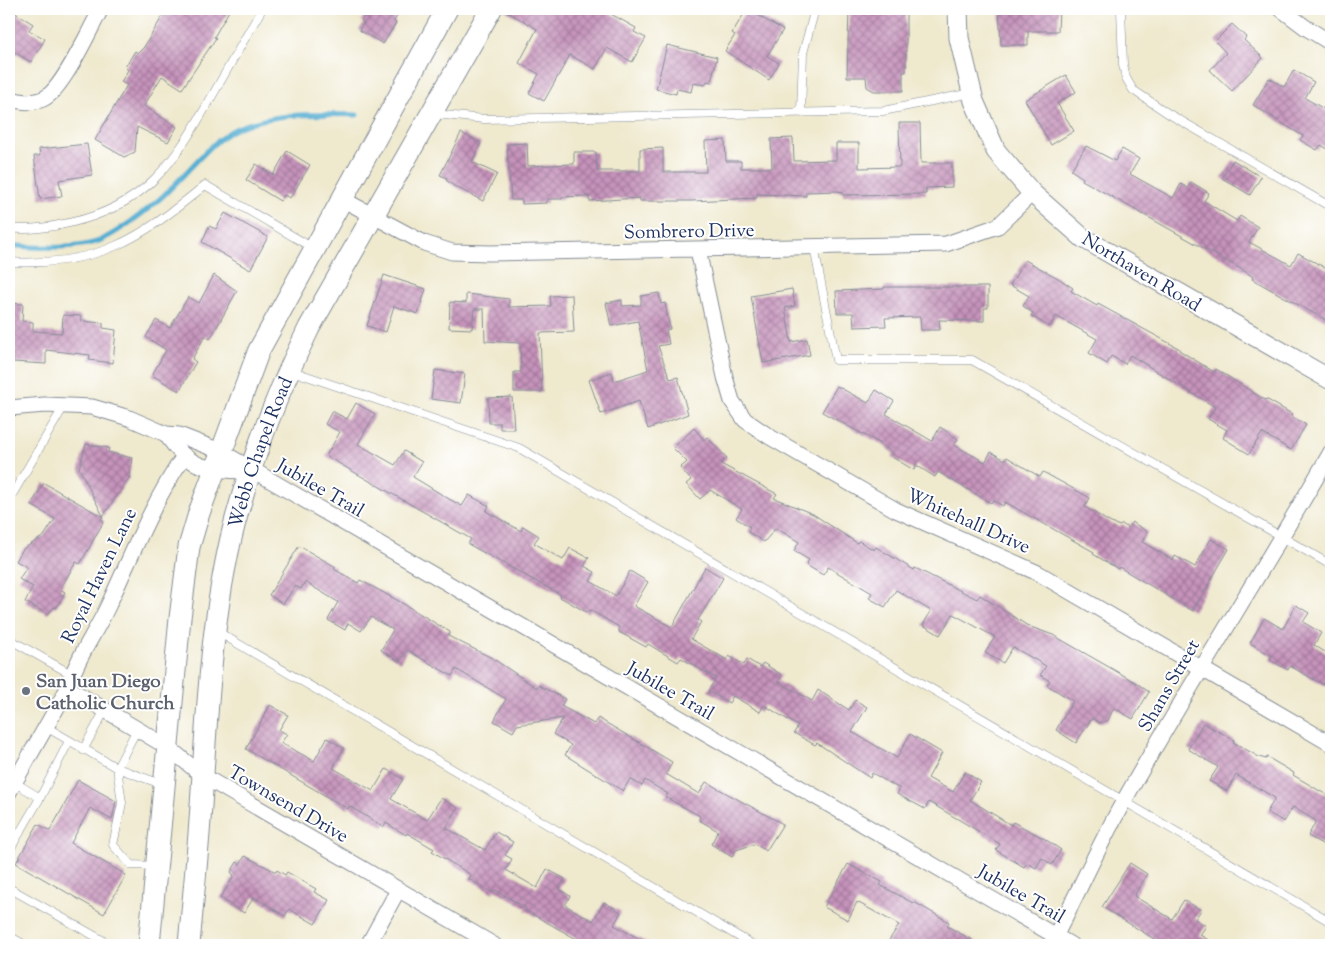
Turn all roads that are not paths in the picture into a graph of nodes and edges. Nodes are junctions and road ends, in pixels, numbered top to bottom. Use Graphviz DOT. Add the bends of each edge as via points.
graph roads {
  1 [pos="262,9"];
  2 [pos="447,9"];
  3 [pos="491,9"];
  4 [pos="815,9"];
  5 [pos="958,9"];
  6 [pos="1121,9"];
  7 [pos="1281,9"];
  8 [pos="96,10"];
  9 [pos="1331,43"];
  10 [pos="972,93"];
  11 [pos="9,98"];
  12 [pos="801,113"];
  13 [pos="432,114"];
  14 [pos="1032,193"];
  15 [pos="342,199"];
  16 [pos="1331,207"];
  17 [pos="372,217"];
  18 [pos="9,228"];
  19 [pos="814,248"];
  20 [pos="314,249"];
  21 [pos="698,250"];
  22 [pos="9,262"];
  23 [pos="289,370"];
  24 [pos="1331,380"];
  25 [pos="64,406"];
  26 [pos="9,408"];
  27 [pos="166,434"];
  28 [pos="1331,452"];
  29 [pos="184,456"];
  30 [pos="216,461"];
  31 [pos="251,471"];
  32 [pos="9,500"];
  33 [pos="1283,536"];
  34 [pos="1331,564"];
  35 [pos="216,632"];
  36 [pos="9,640"];
  37 [pos="1200,668"];
  38 [pos="70,681"];
  39 [pos="105,710"];
  40 [pos="46,727"];
  41 [pos="137,729"];
  42 [pos="69,742"];
  43 [pos="1331,744"];
  44 [pos="169,748"];
  45 [pos="83,750"];
  46 [pos="117,768"];
  47 [pos="203,776"];
  48 [pos="166,785"];
  49 [pos="12,787"];
  50 [pos="40,798"];
  51 [pos="1124,801"];
  52 [pos="9,851"];
  53 [pos="157,866"];
  54 [pos="9,888"];
  55 [pos="398,890"];
  56 [pos="1331,922"];
  57 [pos="9,936"];
  58 [pos="1053,941"];
  59 [pos="25,945"];
  60 [pos="104,945"];
  61 [pos="148,945"];
  62 [pos="189,945"];
  63 [pos="368,945"];
  64 [pos="494,945"];
  65 [pos="753,945"];
  66 [pos="1071,945"];
  1 -- 18 [label="lane" via="187,140 169,166 147,187 95,217 59,226"];
  2 -- 15 [label="main road, Webb Chapel Road"];
  3 -- 13 [label="main road, Webb Chapel Road"];
  4 -- 12 [label="lane" via="803,53"];
  5 -- 10 [label="street, Northaven Road" via="960,38"];
  6 -- 16 [label="lane" via="1123,65 1133,90"];
  7 -- 9 [label="street"];
  8 -- 11 [label="street" via="57,88 43,99 24,103"];
  10 -- 12 [label="lane" via="882,110"];
  10 -- 14 [label="street, Northaven Road" via="996,151"];
  12 -- 13 [label="lane" via="484,119"];
  13 -- 17 [label="main road, Webb Chapel Road"];
  14 -- 19 [label="street, Sombrero Drive" via="998,226 946,244"];
  14 -- 24 [label="street, Northaven Road" via="1083,238"];
  15 -- 17 [label="street, Sombrero Drive"];
  15 -- 20 [label="main road, Webb Chapel Road"];
  17 -- 21 [label="street, Sombrero Drive" via="424,243 452,252"];
  17 -- 23 [label="main road, Webb Chapel Road"];
  19 -- 21 [label="street, Sombrero Drive"];
  19 -- 33 [label="lane" via="836,360 972,360"];
  20 -- 22 [label="lane" via="205,185 142,233 108,250 68,261"];
  20 -- 30 [label="main road, Webb Chapel Road" via="259,350"];
  21 -- 37 [label="street, Whitehall Drive" via="725,377 732,401 745,420 896,510 1038,573"];
  23 -- 31 [label="main road, Webb Chapel Road"];
  23 -- 51 [label="lane" via="519,448"];
  25 -- 26 [label="street"];
  25 -- 27 [label="street" via="92,407 130,418"];
  25 -- 32 [label="lane"];
  27 -- 29 [label="street"];
  27 -- 30 [label="street" via="179,435"];
  28 -- 33 [label="street, Shans Street"];
  29 -- 30 [label="street" via="198,465"];
  29 -- 38 [label="street, Royal Haven Lane" via="141,530 108,607"];
  30 -- 31 [label="street, Jubilee Trail"];
  30 -- 44 [label="main road, Webb Chapel Road" via="189,547"];
  31 -- 35 [label="main road, Webb Chapel Road" via="234,526"];
  31 -- 58 [label="street, Jubilee Trail"];
  33 -- 34 [label="lane"];
  33 -- 37 [label="street, Shans Street"];
  35 -- 47 [label="main road, Webb Chapel Road"];
  35 -- 65 [label="lane"];
  36 -- 38 [label="lane"];
  37 -- 43 [label="street, Whitehall Drive"];
  37 -- 51 [label="street, Shans Street"];
  38 -- 39 [label="street, Townsend Drive"];
  38 -- 40 [label="street, Royal Haven Lane"];
  39 -- 41 [label="street, Townsend Drive"];
  39 -- 45 [label="lane"];
  40 -- 42 [label="lane"];
  40 -- 49 [label="street, Royal Haven Lane"];
  41 -- 44 [label="street, Townsend Drive"];
  41 -- 46 [label="lane"];
  42 -- 45 [label="lane"];
  42 -- 50 [label="lane"];
  44 -- 47 [label="street, Townsend Drive"];
  44 -- 48 [label="main road, Webb Chapel Road"];
  45 -- 46 [label="lane"];
  46 -- 48 [label="lane"];
  46 -- 53 [label="lane" via="122,803 113,845 131,865"];
  47 -- 55 [label="street, Townsend Drive"];
  47 -- 62 [label="main road, Webb Chapel Road"];
  48 -- 53 [label="main road, Webb Chapel Road"];
  49 -- 50 [label="lane"];
  50 -- 52 [label="lane"];
  51 -- 56 [label="lane"];
  51 -- 58 [label="street, Shans Street"];
  53 -- 61 [label="main road, Webb Chapel Road"];
  54 -- 60 [label="lane" via="102,940"];
  55 -- 63 [label="street"];
  55 -- 64 [label="street, Townsend Drive"];
  57 -- 59 [label="lane"];
  58 -- 66 [label="street, Jubilee Trail"];
}
